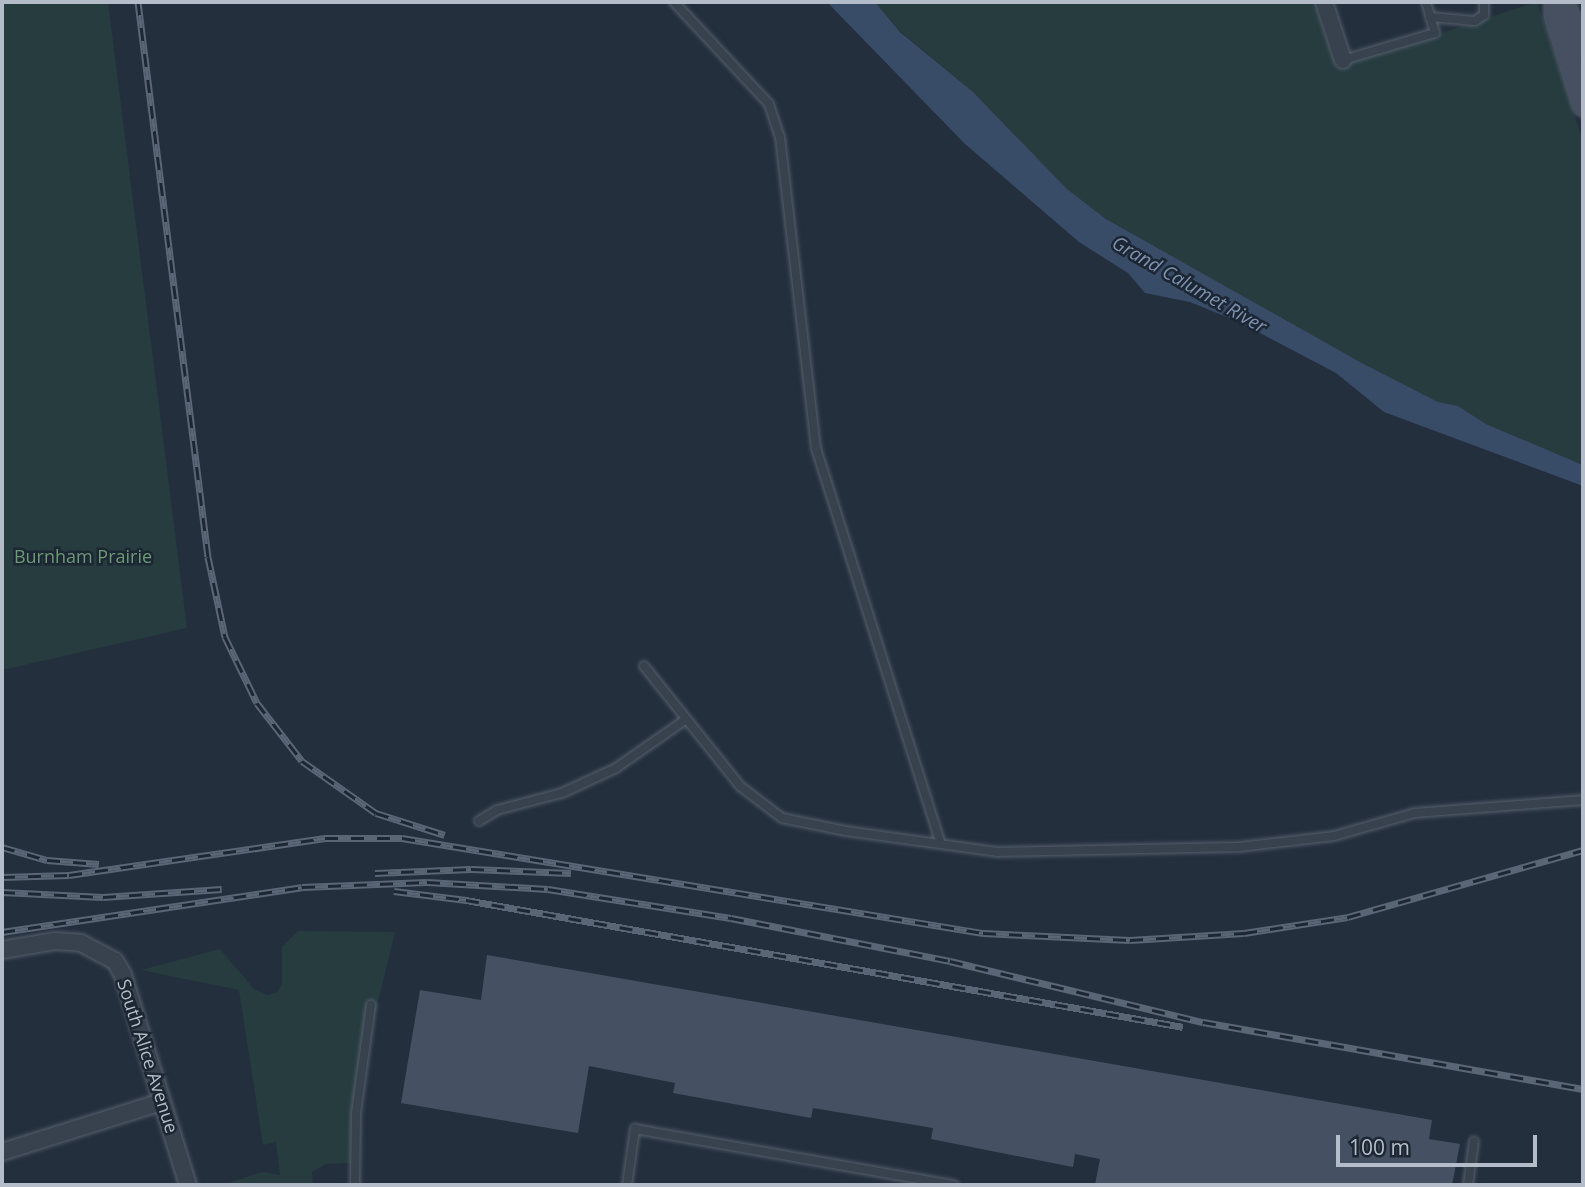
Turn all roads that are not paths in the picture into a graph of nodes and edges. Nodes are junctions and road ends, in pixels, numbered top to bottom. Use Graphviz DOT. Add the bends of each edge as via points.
graph roads {
  1 [pos="674,2"];
  2 [pos="1324,2"];
  3 [pos="1426,2"];
  4 [pos="1483,2"];
  5 [pos="1555,2"];
  6 [pos="1563,2"];
  7 [pos="1430,18"];
  8 [pos="1583,53"];
  9 [pos="1343,60"];
  10 [pos="1583,105"];
  11 [pos="643,666"];
  12 [pos="685,720"];
  13 [pos="1583,800"];
  14 [pos="479,821"];
  15 [pos="940,841"];
  16 [pos="2,950"];
  17 [pos="371,1005"];
  18 [pos="162,1102"];
  19 [pos="1474,1141"];
  20 [pos="2,1152"];
  21 [pos="188,1185"];
  22 [pos="355,1185"];
  23 [pos="627,1185"];
  24 [pos="954,1185"];
  25 [pos="1468,1185"];
  1 -- 15 [label="lane" via="769,104 780,137 816,449"];
  2 -- 9 [label="street"];
  3 -- 7 [label="lane"];
  4 -- 7 [label="lane" via="1484,15 1475,21"];
  5 -- 10 [label="main road" via="1555,16"];
  6 -- 8 [label="main road"];
  7 -- 9 [label="lane" via="1435,33"];
  11 -- 12 [label="lane"];
  12 -- 14 [label="lane" via="616,768 562,793 497,810"];
  12 -- 15 [label="lane" via="740,786 782,818"];
  13 -- 15 [label="lane" via="1415,813 1334,836 1239,847 997,852"];
  16 -- 18 [label="street, South Alice Avenue" via="55,941 81,943 115,961"];
  17 -- 22 [label="lane" via="356,1113"];
  18 -- 20 [label="street"];
  18 -- 21 [label="street, South Alice Avenue"];
  19 -- 25 [label="lane"];
  23 -- 24 [label="lane" via="635,1129"];
}
